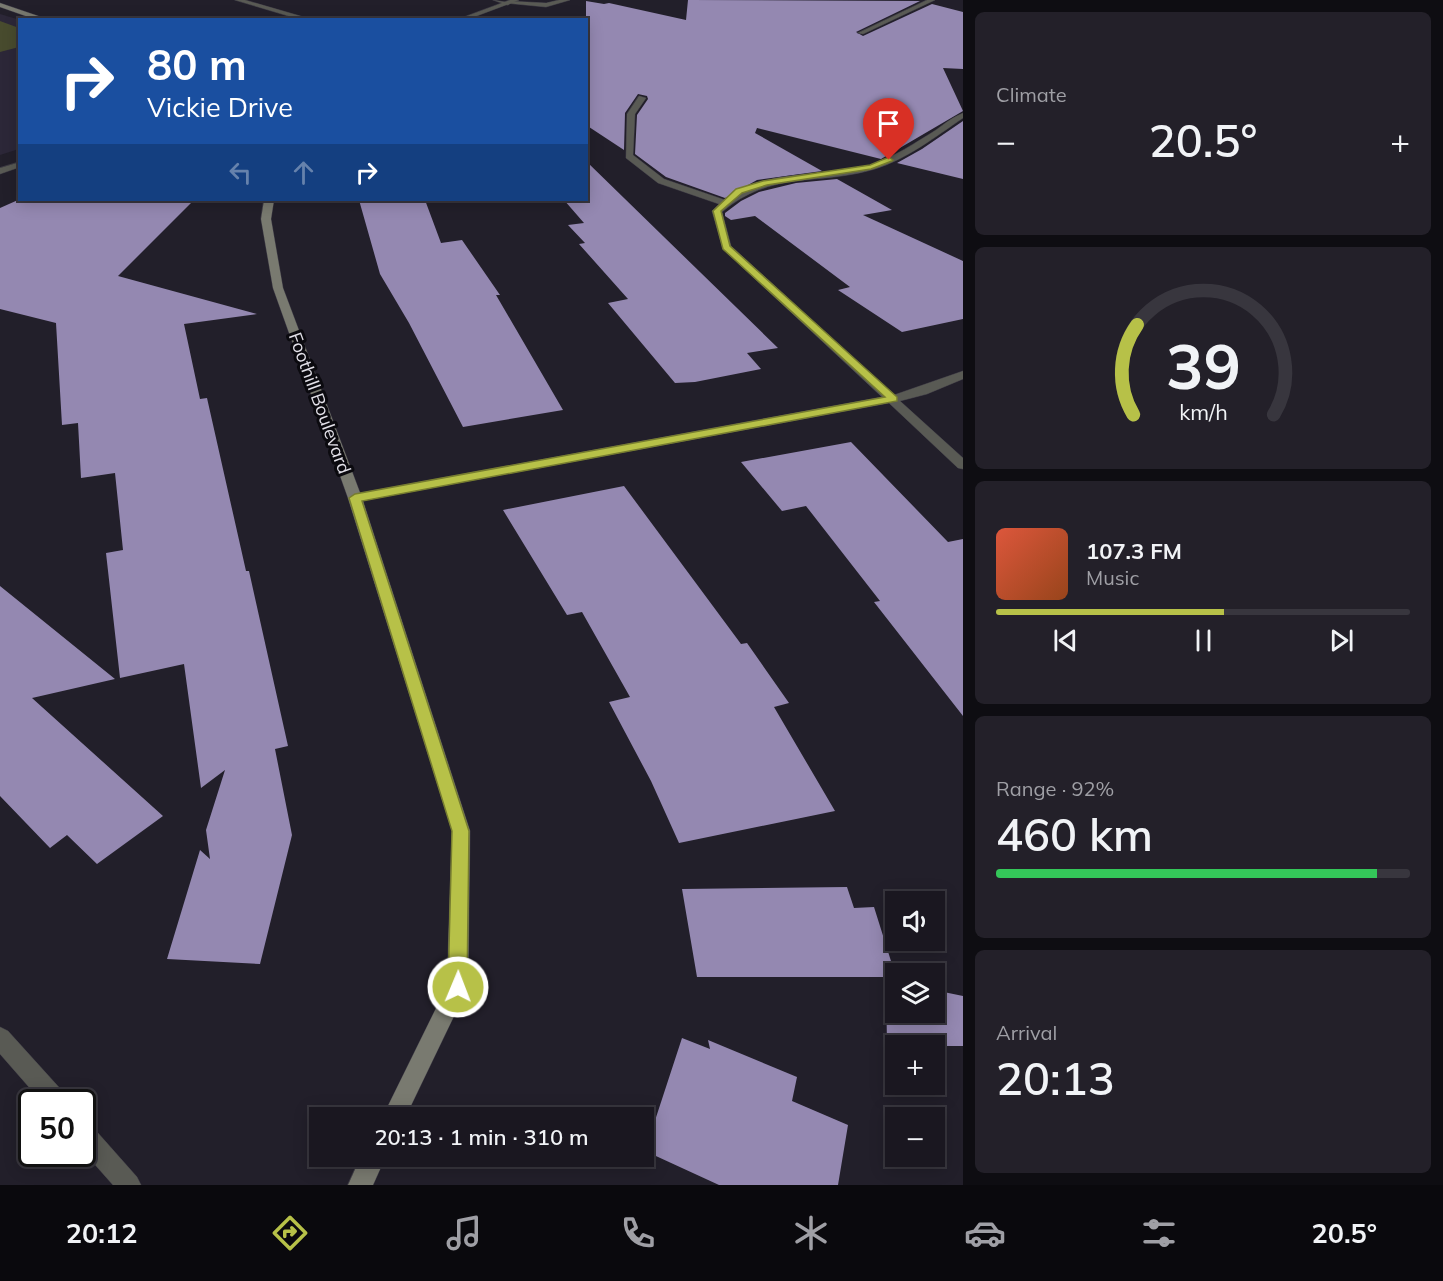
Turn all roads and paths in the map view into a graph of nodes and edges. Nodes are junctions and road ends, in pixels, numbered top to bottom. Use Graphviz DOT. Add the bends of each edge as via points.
graph roads {
  1 [pos="238,0"];
  2 [pos="496,0"];
  3 [pos="516,0"];
  4 [pos="567,0"];
  5 [pos="932,0"];
  6 [pos="508,3"];
  7 [pos="0,5"];
  8 [pos="39,18"];
  9 [pos="304,18"];
  10 [pos="465,18"];
  11 [pos="861,33"];
  12 [pos="642,98"];
  13 [pos="963,115"];
  14 [pos="18,165"];
  15 [pos="0,171"];
  16 [pos="269,201"];
  17 [pos="724,203"];
  18 [pos="963,375"];
  19 [pos="893,399"];
  20 [pos="963,465"];
  21 [pos="355,498"];
  22 [pos="0,1038"];
  23 [pos="45,1089"];
  24 [pos="398,1107"];
  25 [pos="96,1148"];
  26 [pos="369,1167"];
  27 [pos="129,1185"];
  28 [pos="360,1185"];
  1 -- 9 [label="street"];
  2 -- 6 [label="street"];
  3 -- 6 [label="street"];
  4 -- 6 [label="street" via="546,5"];
  5 -- 11 [label="street"];
  6 -- 10 [label="street"];
  7 -- 8 [label="main road"];
  12 -- 17 [label="street" via="631,114 629,156 661,181"];
  13 -- 17 [label="street" via="907,152 871,167 766,183 739,191"];
  14 -- 15 [label="street"];
  16 -- 21 [label="main road, Foothill Boulevard" via="266,219 278,288"];
  17 -- 19 [label="street" via="717,211 726,247"];
  18 -- 19 [label="street"];
  19 -- 20 [label="street"];
  19 -- 21 [label="street"];
  21 -- 24 [label="main road, Foothill Boulevard" via="461,831 458,987"];
  22 -- 23 [label="street"];
  25 -- 27 [label="street"];
  26 -- 28 [label="main road"];
}
